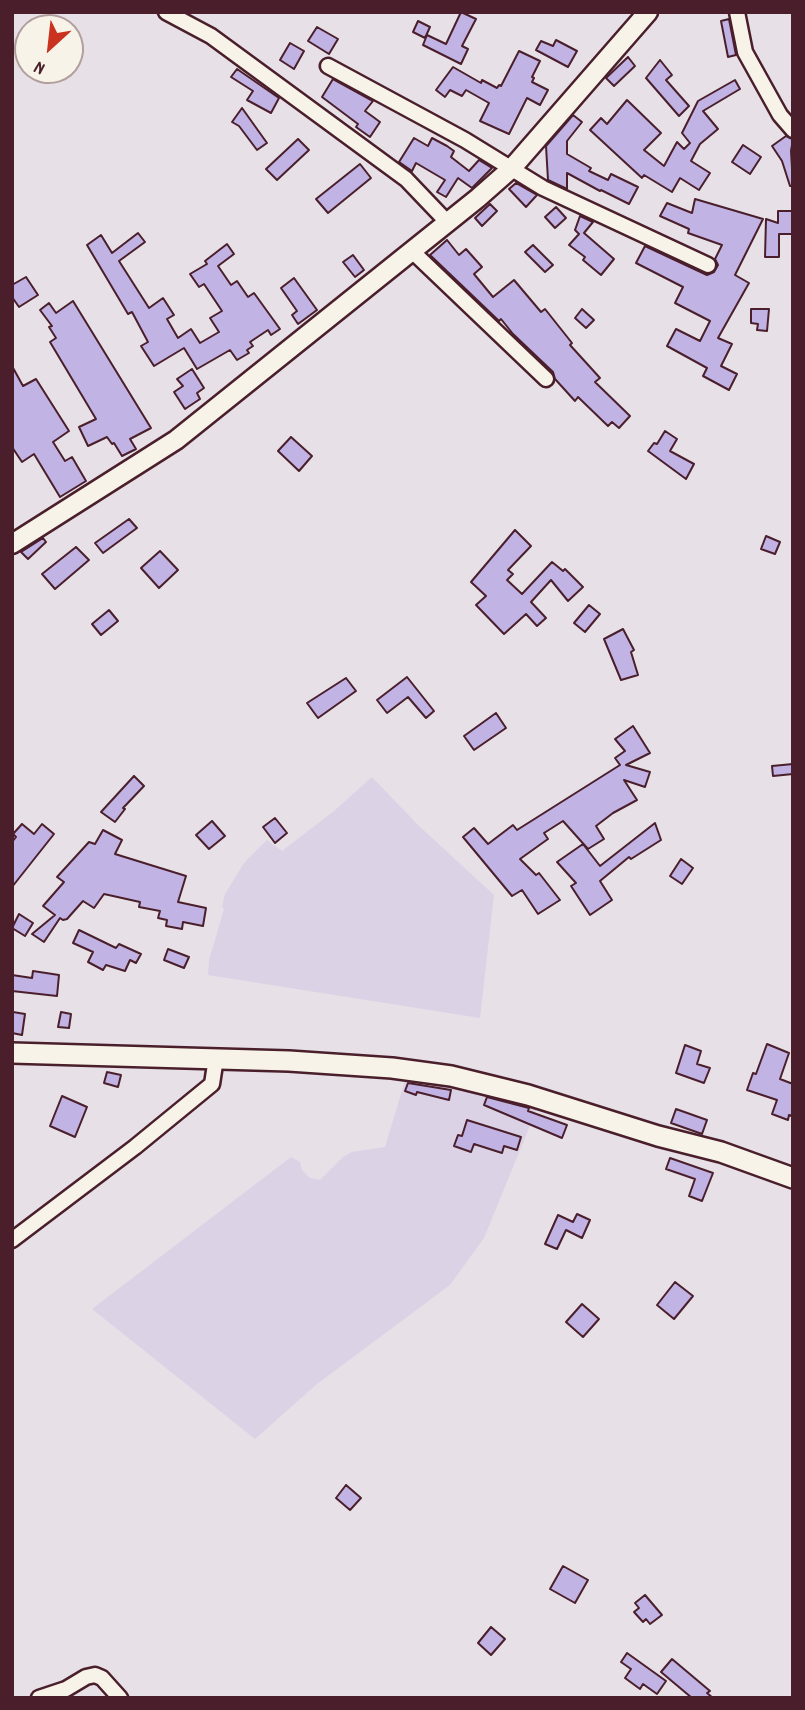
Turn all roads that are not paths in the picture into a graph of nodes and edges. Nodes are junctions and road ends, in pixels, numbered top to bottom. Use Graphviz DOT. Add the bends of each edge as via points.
graph roads {
  1 [pos="166,12"];
  2 [pos="648,12"];
  3 [pos="737,12"];
  4 [pos="328,66"];
  5 [pos="793,130"];
  6 [pos="512,168"];
  7 [pos="448,223"];
  8 [pos="413,252"];
  9 [pos="708,265"];
  10 [pos="546,379"];
  11 [pos="12,544"];
  12 [pos="12,1053"];
  13 [pos="216,1058"];
  14 [pos="793,1178"];
  15 [pos="12,1240"];
  16 [pos="39,1698"];
  17 [pos="120,1698"];
  1 -- 7 [label="street" via="211,36 406,179"];
  2 -- 6 [label="street"];
  3 -- 5 [label="street" via="745,52"];
  4 -- 6 [label="street"];
  6 -- 7 [label="street"];
  6 -- 9 [label="street" via="542,188"];
  7 -- 8 [label="street"];
  8 -- 10 [label="street"];
  8 -- 11 [label="street" via="176,440"];
  12 -- 13 [label="main road"];
  13 -- 14 [label="main road" via="451,1076 528,1095"];
  13 -- 15 [label="street" via="212,1084"];
  16 -- 17 [label="street" via="95,1675"];
}
